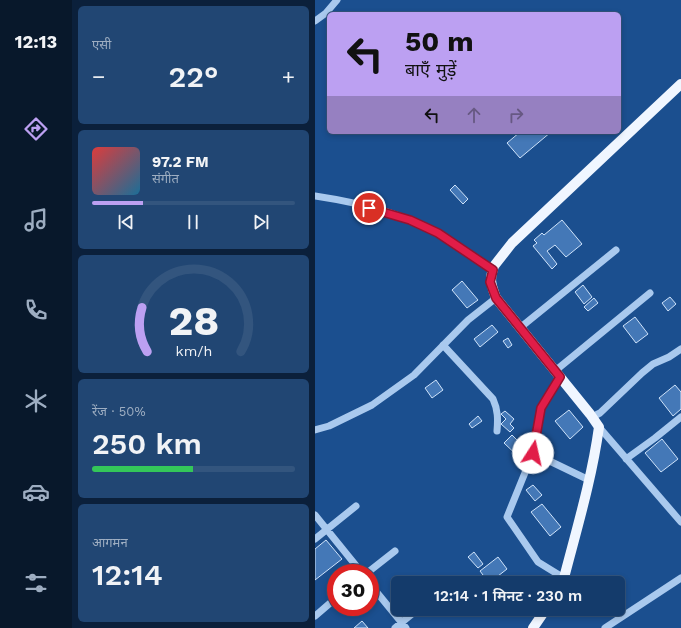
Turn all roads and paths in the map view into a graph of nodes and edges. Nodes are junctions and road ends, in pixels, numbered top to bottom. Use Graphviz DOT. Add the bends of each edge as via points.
graph roads {
  1 [pos="337,0"];
  2 [pos="315,21"];
  3 [pos="681,84"];
  4 [pos="315,196"];
  5 [pos="616,250"];
  6 [pos="493,270"];
  7 [pos="650,293"];
  8 [pos="496,298"];
  9 [pos="521,327"];
  10 [pos="443,345"];
  11 [pos="681,349"];
  12 [pos="558,374"];
  13 [pos="681,417"];
  14 [pos="592,418"];
  15 [pos="599,427"];
  16 [pos="315,430"];
  17 [pos="497,430"];
  18 [pos="533,453"];
  19 [pos="626,459"];
  20 [pos="589,480"];
  21 [pos="356,506"];
  22 [pos="315,515"];
  23 [pos="681,522"];
  24 [pos="327,530"];
  25 [pos="315,539"];
  26 [pos="395,551"];
  27 [pos="354,564"];
  28 [pos="378,564"];
  29 [pos="557,576"];
  30 [pos="563,576"];
  31 [pos="681,578"];
  32 [pos="379,595"];
  33 [pos="327,606"];
  34 [pos="315,616"];
  35 [pos="412,616"];
  36 [pos="541,616"];
  37 [pos="404,625"];
  38 [pos="395,628"];
  39 [pos="533,628"];
  40 [pos="605,628"];
  1 -- 2 [label="street"];
  3 -- 6 [label="main road" via="512,242"];
  4 -- 6 [label="street" via="410,220 438,233"];
  5 -- 9 [label="street"];
  6 -- 8 [label="main road" via="490,282"];
  7 -- 12 [label="street"];
  8 -- 9 [label="main road"];
  8 -- 10 [label="street"];
  9 -- 12 [label="main road"];
  10 -- 16 [label="street" via="414,375 372,405"];
  10 -- 17 [label="street" via="493,399 498,414"];
  11 -- 14 [label="street" via="653,364"];
  12 -- 14 [label="main road"];
  12 -- 18 [label="street" via="541,408"];
  13 -- 19 [label="street"];
  14 -- 15 [label="main road"];
  15 -- 19 [label="street"];
  15 -- 20 [label="main road"];
  18 -- 20 [label="street"];
  18 -- 29 [label="street" via="507,517 538,562"];
  19 -- 23 [label="street"];
  20 -- 30 [label="main road"];
  21 -- 24 [label="street"];
  22 -- 24 [label="street"];
  24 -- 25 [label="street"];
  24 -- 27 [label="street"];
  26 -- 28 [label="street"];
  31 -- 40 [label="street"];
  32 -- 37 [label="street"];
  33 -- 34 [label="street"];
  35 -- 37 [label="street"];
  36 -- 39 [label="main road"];
  37 -- 38 [label="street"];
}
